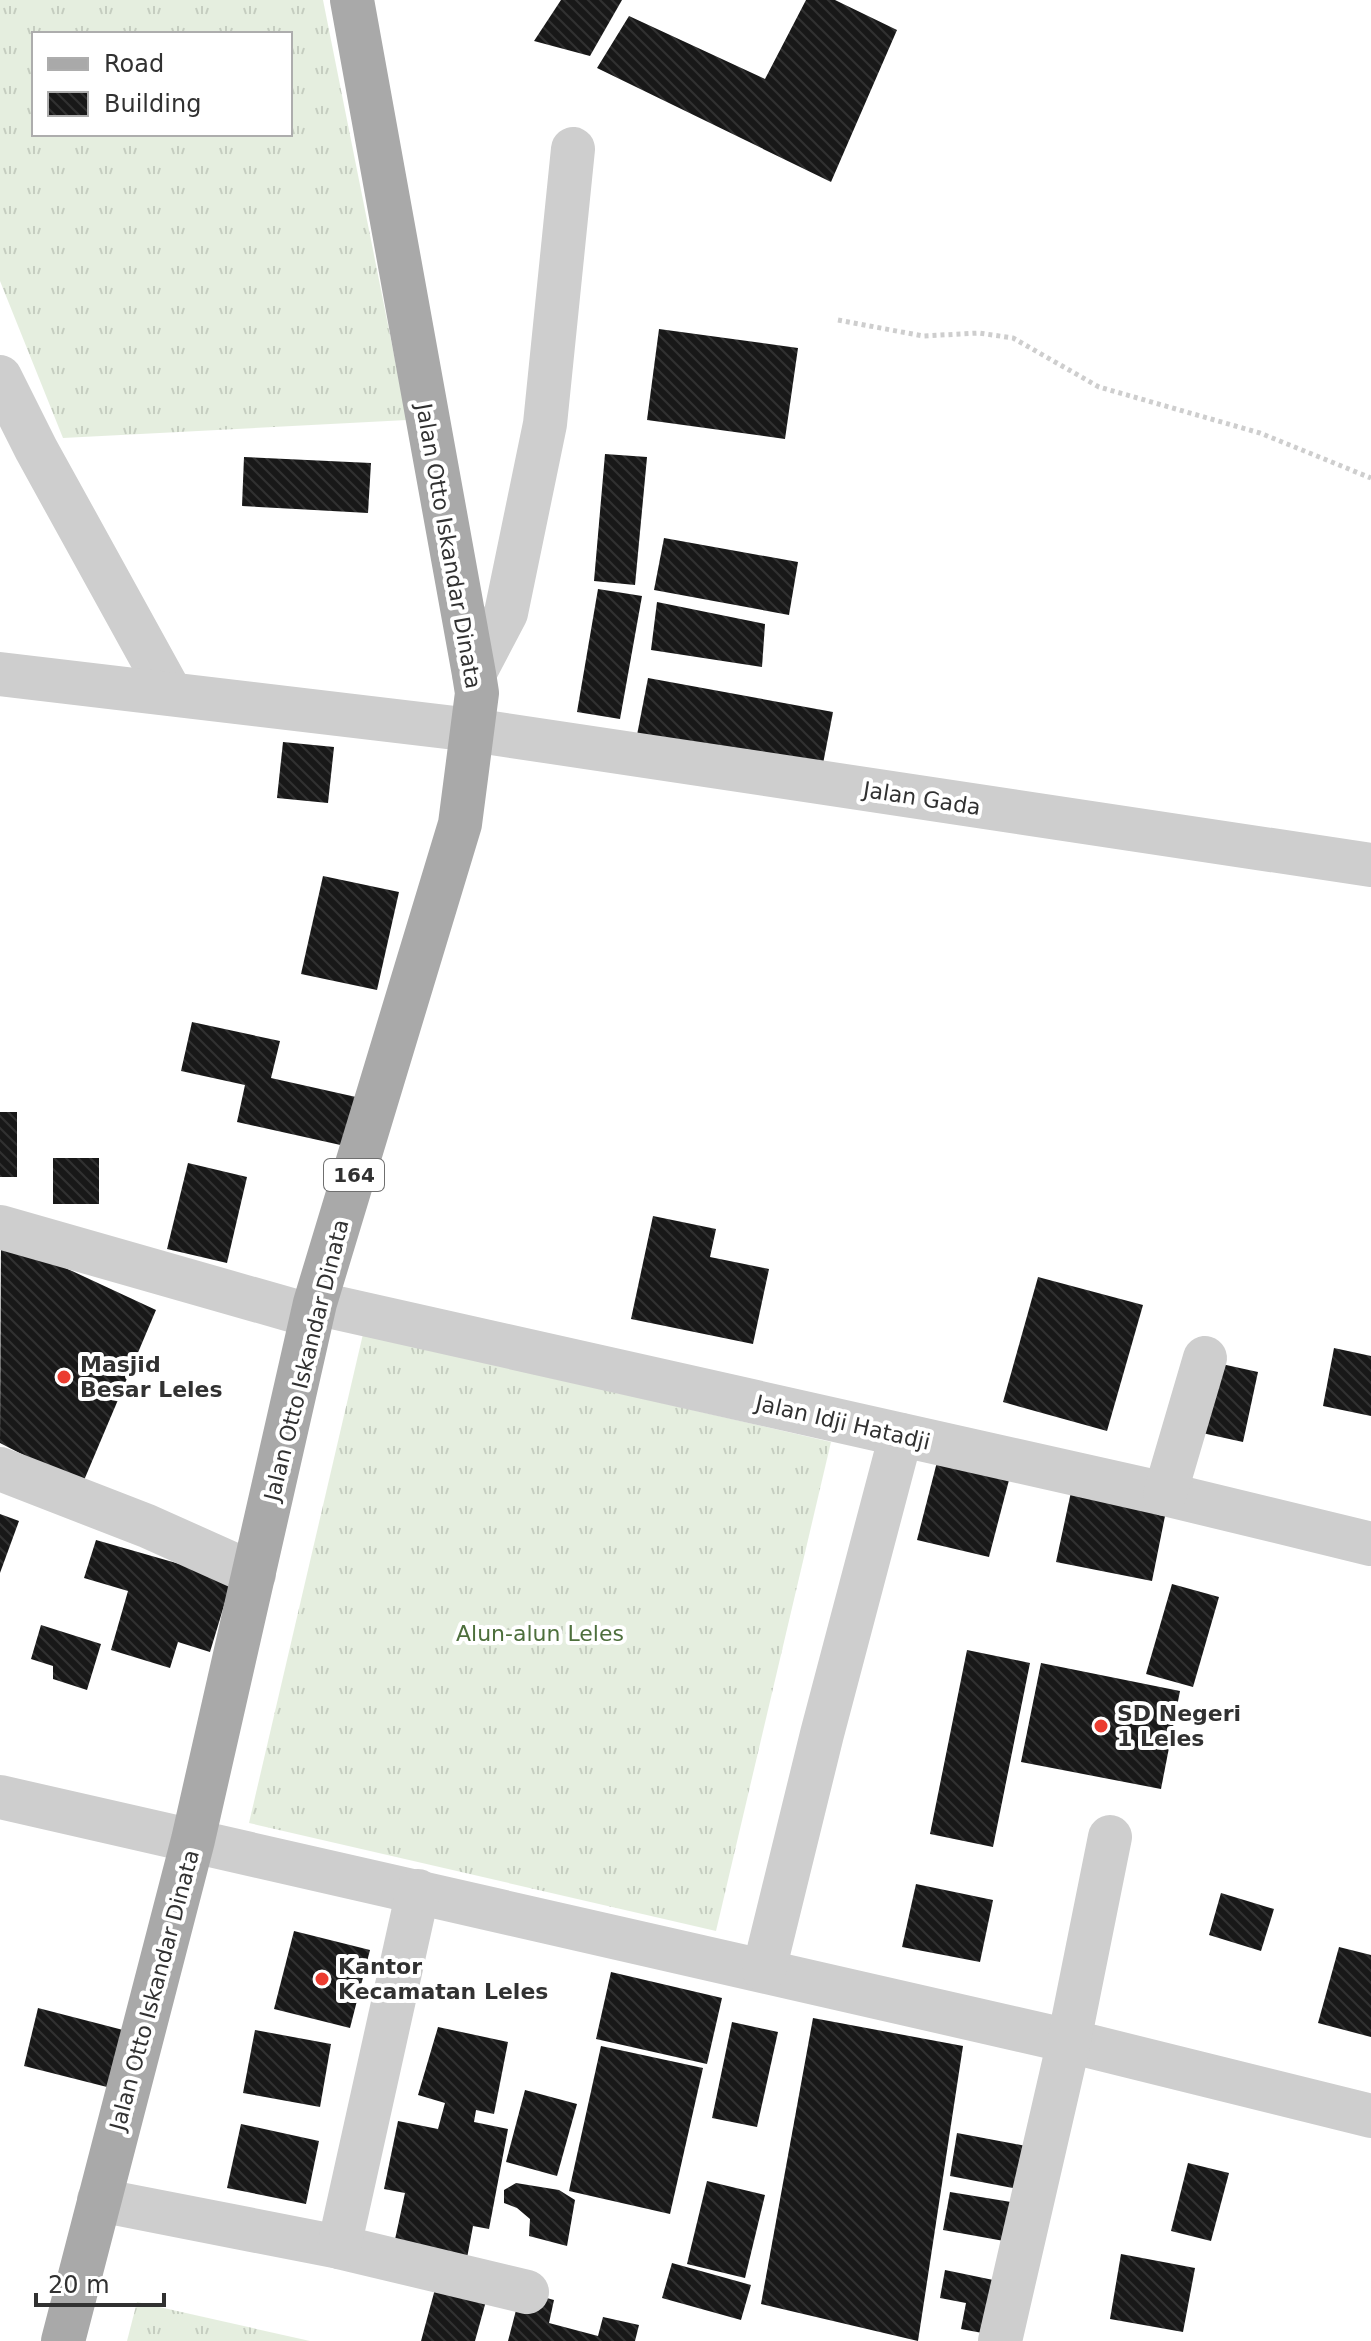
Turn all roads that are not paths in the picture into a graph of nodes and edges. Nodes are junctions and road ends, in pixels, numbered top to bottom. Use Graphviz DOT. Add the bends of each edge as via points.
graph roads {
  1 [pos="352,0"];
  2 [pos="573,149"];
  3 [pos="0,377"];
  4 [pos="0,674"];
  5 [pos="474,674"];
  6 [pos="170,692"];
  7 [pos="472,730"];
  8 [pos="1371,865"];
  9 [pos="0,1227"];
  10 [pos="314,1309"];
  11 [pos="1205,1358"];
  12 [pos="901,1435"];
  13 [pos="0,1469"];
  14 [pos="1165,1494"];
  15 [pos="1371,1544"];
  16 [pos="254,1574"];
  17 [pos="0,1797"];
  18 [pos="1110,1837"];
  19 [pos="193,1840"];
  20 [pos="418,1891"];
  21 [pos="764,1970"];
  22 [pos="1069,2041"];
  23 [pos="1371,2116"];
  24 [pos="99,2200"];
  25 [pos="339,2247"];
  26 [pos="527,2292"];
  27 [pos="63,2341"];
  28 [pos="1000,2341"];
  1 -- 5 [label="main road, Jalan Otto Iskandar Dinata / 164"];
  2 -- 5 [label="street" via="545,424 506,613"];
  3 -- 6 [label="street"];
  4 -- 6 [label="street, Jalan Gada"];
  5 -- 7 [label="main road, Jalan Otto Iskandar Dinata / 164"];
  6 -- 7 [label="street, Jalan Gada"];
  7 -- 8 [label="street, Jalan Gada"];
  7 -- 10 [label="main road, Jalan Otto Iskandar Dinata / 164" via="460,824"];
  9 -- 10 [label="street, Jalan Idji Hatadji"];
  10 -- 12 [label="street, Jalan Idji Hatadji"];
  10 -- 16 [label="main road, Jalan Otto Iskandar Dinata / 164"];
  11 -- 14 [label="street"];
  12 -- 14 [label="street, Jalan Idji Hatadji"];
  12 -- 21 [label="street"];
  13 -- 16 [label="street"];
  14 -- 15 [label="street, Jalan Idji Hatadji"];
  16 -- 19 [label="main road, Jalan Otto Iskandar Dinata / 164"];
  17 -- 19 [label="street"];
  18 -- 22 [label="street"];
  19 -- 20 [label="street"];
  19 -- 24 [label="main road, Jalan Otto Iskandar Dinata / 164"];
  20 -- 21 [label="street"];
  20 -- 25 [label="street"];
  21 -- 22 [label="street"];
  22 -- 23 [label="street"];
  22 -- 28 [label="street"];
  24 -- 25 [label="street"];
  24 -- 27 [label="main road, Jalan Otto Iskandar Dinata / 164"];
  25 -- 26 [label="street"];
}
